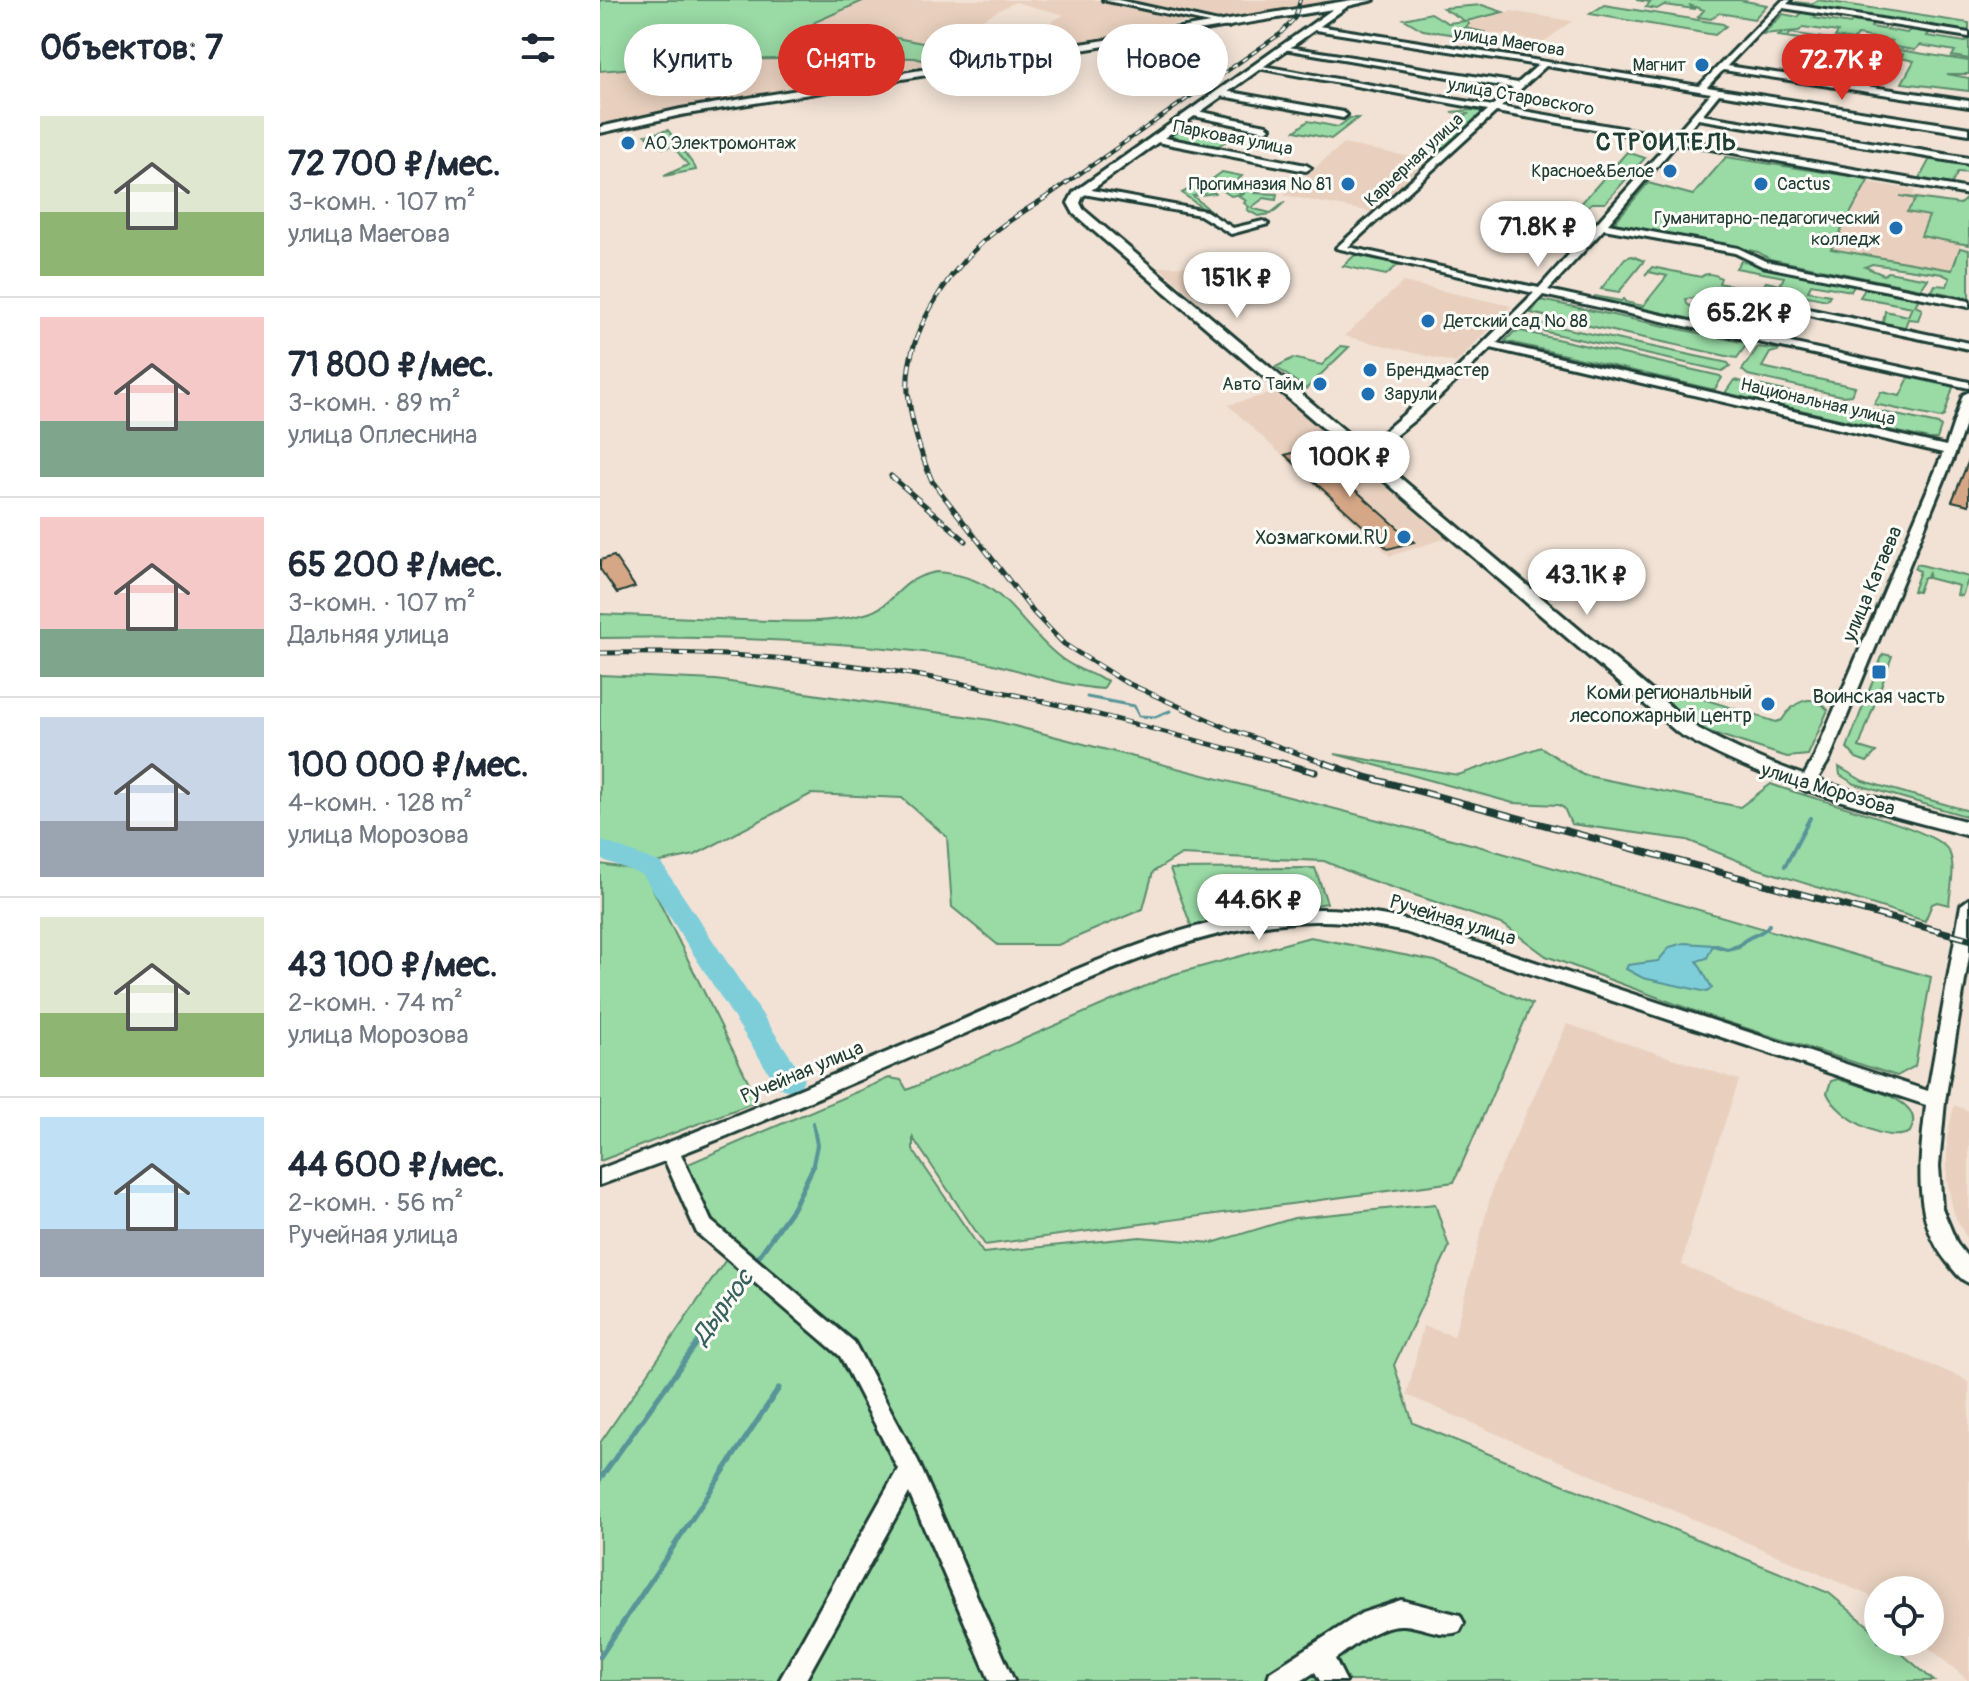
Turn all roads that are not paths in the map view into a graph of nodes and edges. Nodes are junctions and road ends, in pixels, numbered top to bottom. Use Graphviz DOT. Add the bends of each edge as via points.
graph roads {
  1 [pos="1107,0"];
  2 [pos="1369,0"];
  3 [pos="1784,3"];
  4 [pos="1344,5"];
  5 [pos="1223,24"];
  6 [pos="1228,25"];
  7 [pos="1312,27"];
  8 [pos="1969,35"];
  9 [pos="1097,46"];
  10 [pos="1282,48"];
  11 [pos="1544,64"];
  12 [pos="1256,67"];
  13 [pos="1721,67"];
  14 [pos="1518,86"];
  15 [pos="1228,87"];
  16 [pos="1701,88"];
  17 [pos="1717,91"];
  18 [pos="1228,95"];
  19 [pos="1215,96"];
  20 [pos="1969,104"];
  21 [pos="1493,109"];
  22 [pos="1192,113"];
  23 [pos="1343,115"];
  24 [pos="1695,116"];
  25 [pos="1266,128"];
  26 [pos="600,130"];
  27 [pos="1969,131"];
  28 [pos="1155,139"];
  29 [pos="1674,140"];
  30 [pos="1969,161"];
  31 [pos="1306,168"];
  32 [pos="1081,191"];
  33 [pos="1969,192"];
  34 [pos="1263,224"];
  35 [pos="1600,225"];
  36 [pos="1540,292"];
  37 [pos="1969,304"];
  38 [pos="1775,305"];
  39 [pos="1491,345"];
  40 [pos="1969,346"];
  41 [pos="1969,385"];
  42 [pos="1969,395"];
  43 [pos="1966,413"];
  44 [pos="1950,451"];
  45 [pos="1365,454"];
  46 [pos="1806,786"];
  47 [pos="1969,829"];
  48 [pos="1969,905"];
  49 [pos="1936,1101"];
  50 [pos="670,1151"];
  51 [pos="600,1177"];
  52 [pos="1969,1274"];
  53 [pos="910,1469"];
  54 [pos="1452,1623"];
  55 [pos="1319,1655"];
  56 [pos="791,1681"];
  57 [pos="1002,1681"];
  58 [pos="1279,1681"];
  59 [pos="1334,1681"];
  1 -- 5 [label="street"];
  2 -- 4 [label="main road"];
  3 -- 8 [label="street"];
  3 -- 13 [label="street"];
  4 -- 6 [label="main road"];
  4 -- 7 [label="main road"];
  7 -- 10 [label="main road"];
  7 -- 11 [label="street, улица Маегова"];
  9 -- 26 [label="main road" via="681,112"];
  10 -- 12 [label="main road"];
  10 -- 14 [label="street"];
  11 -- 14 [label="street, Карьерная улица"];
  11 -- 16 [label="street, улица Маегова"];
  12 -- 15 [label="main road"];
  12 -- 21 [label="street, улица Старовского"];
  13 -- 16 [label="street"];
  13 -- 20 [label="street"];
  14 -- 21 [label="street, Карьерная улица"];
  16 -- 17 [label="street, улица Маегова"];
  17 -- 24 [label="street"];
  17 -- 27 [label="street"];
  18 -- 23 [label="street"];
  19 -- 22 [label="main road"];
  21 -- 29 [label="street, улица Старовского"];
  21 -- 36 [label="street, Карьерная улица" via="1341,248"];
  22 -- 25 [label="street"];
  22 -- 28 [label="main road"];
  24 -- 29 [label="street"];
  24 -- 30 [label="street"];
  28 -- 31 [label="street, Парковая улица"];
  28 -- 32 [label="main road"];
  29 -- 33 [label="street, улица Старовского"];
  29 -- 35 [label="street"];
  32 -- 34 [label="street" via="1203,213 1231,231"];
  32 -- 45 [label="main road, улица Морозова" via="1074,201 1081,215"];
  35 -- 36 [label="street"];
  35 -- 37 [label="street"];
  36 -- 39 [label="street"];
  36 -- 41 [label="street"];
  38 -- 40 [label="street"];
  39 -- 44 [label="street, Национальная улица"];
  39 -- 45 [label="street"];
  42 -- 43 [label="street, улица Катаева"];
  43 -- 44 [label="street, улица Катаева"];
  44 -- 46 [label="street, улица Катаева"];
  45 -- 46 [label="main road, улица Морозова" via="1685,729 1747,764"];
  46 -- 47 [label="main road, улица Морозова"];
  48 -- 49 [label="street"];
  49 -- 50 [label="street, Ручейная улица" via="1407,926 1371,918 1305,915 1247,922 1136,955"];
  49 -- 52 [label="street" via="1929,1166 1932,1208 1949,1249"];
  50 -- 51 [label="street, Ручейная улица"];
  50 -- 53 [label="street" via="704,1227 847,1349"];
  53 -- 56 [label="street"];
  53 -- 57 [label="street"];
  54 -- 55 [label="street" via="1401,1612 1370,1621"];
  55 -- 58 [label="street"];
  55 -- 59 [label="street"];
}
